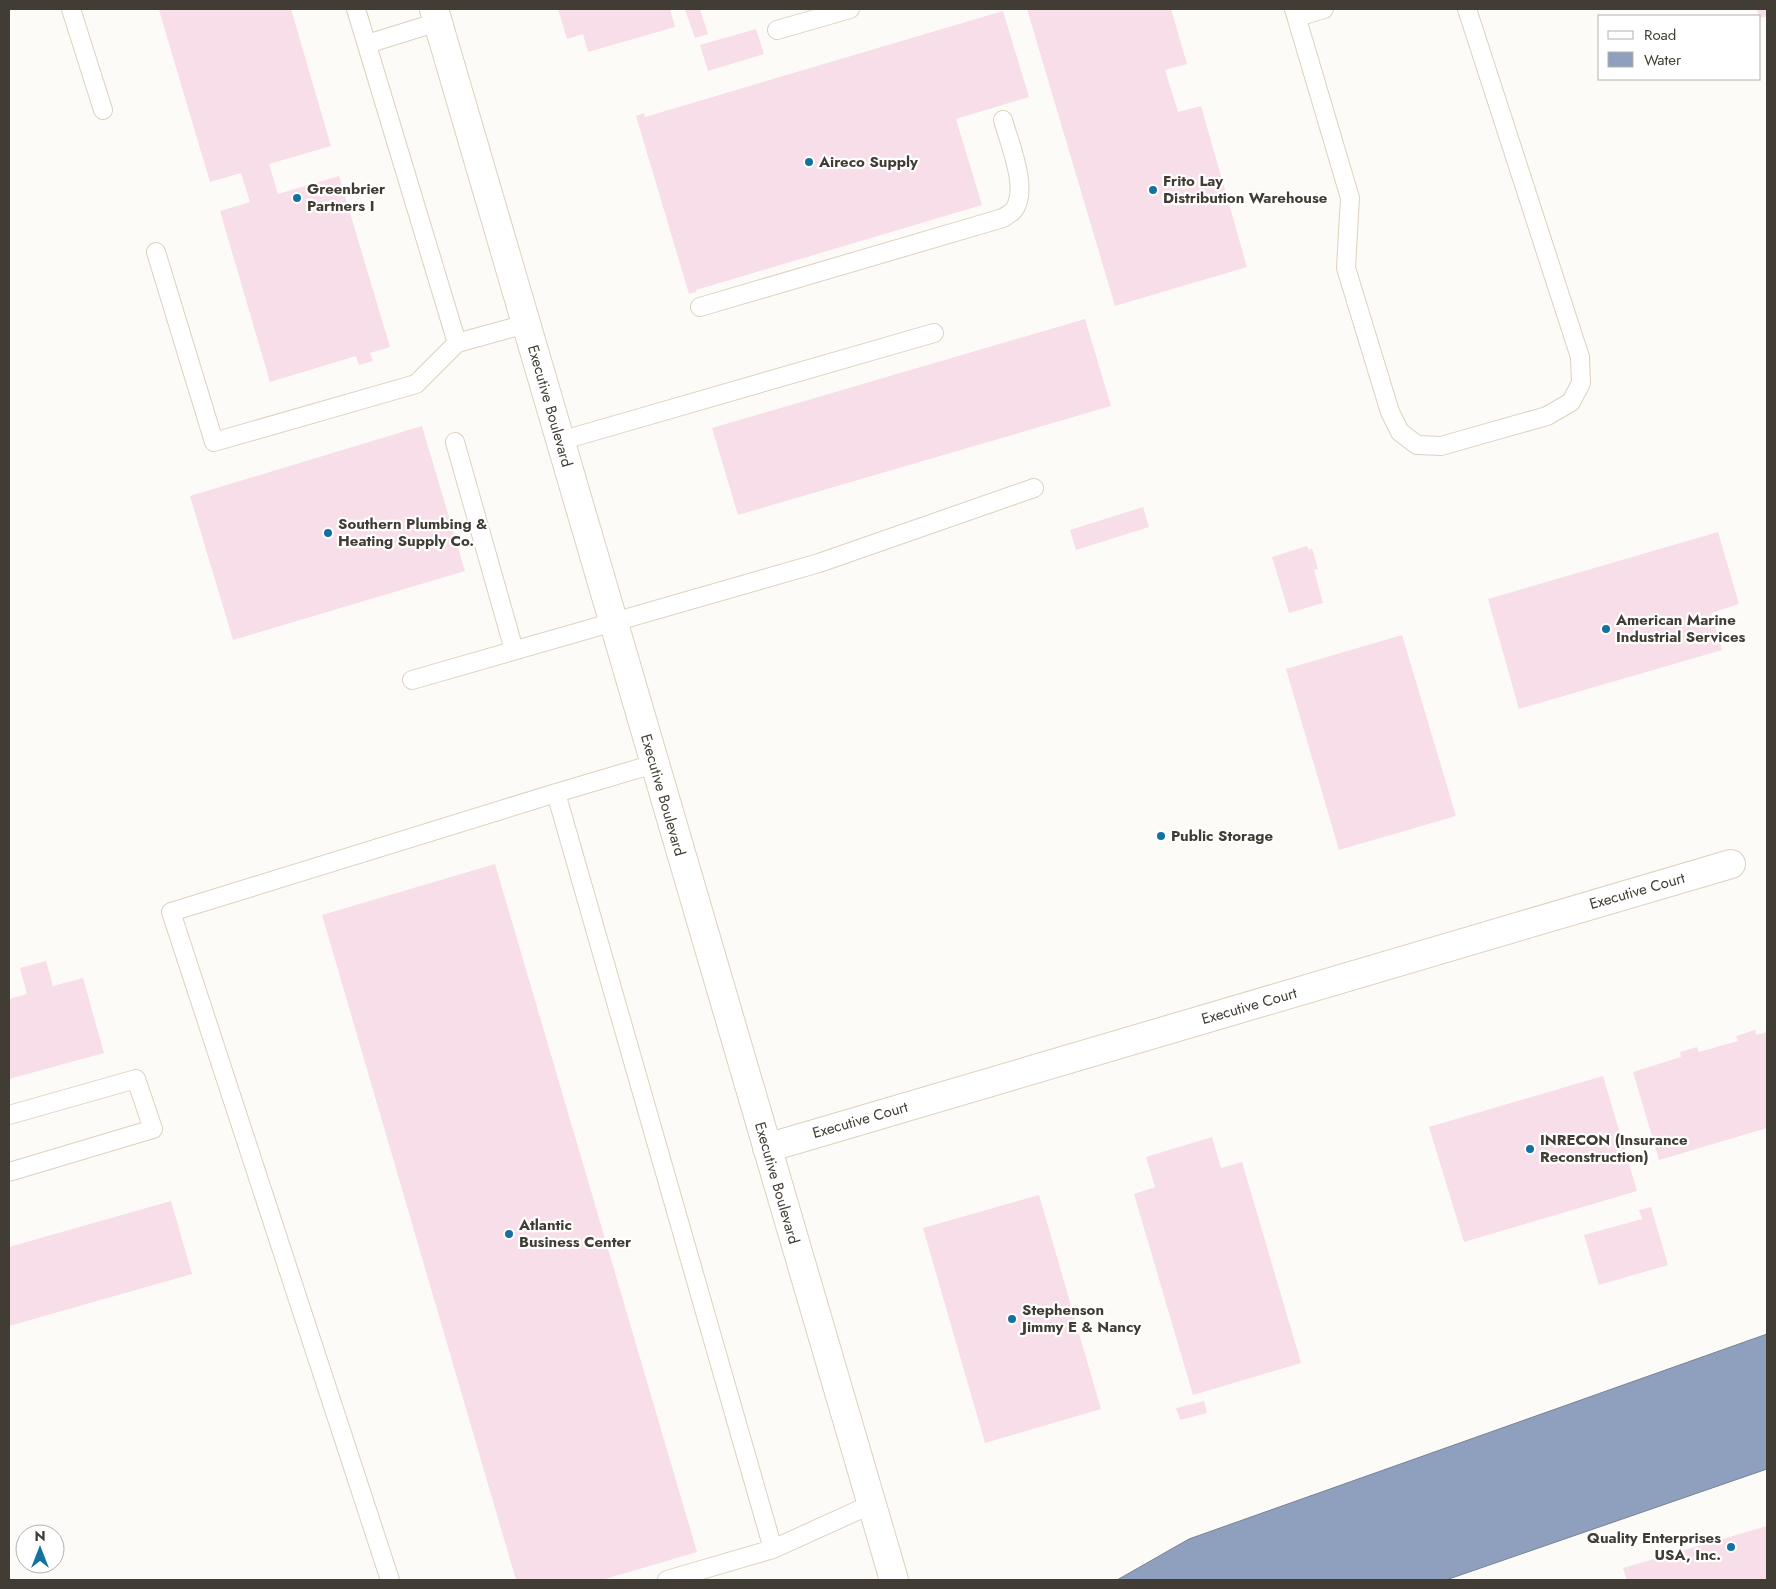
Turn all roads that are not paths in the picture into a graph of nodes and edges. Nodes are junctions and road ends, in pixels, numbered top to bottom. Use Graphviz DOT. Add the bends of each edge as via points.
graph roads {
  1 [pos="72,9"];
  2 [pos="356,9"];
  3 [pos="850,9"];
  4 [pos="1324,9"];
  5 [pos="1467,9"];
  6 [pos="1295,13"];
  7 [pos="436,16"];
  8 [pos="777,30"];
  9 [pos="367,44"];
  10 [pos="103,110"];
  11 [pos="1002,120"];
  12 [pos="156,252"];
  13 [pos="700,307"];
  14 [pos="526,324"];
  15 [pos="934,332"];
  16 [pos="457,343"];
  17 [pos="560,441"];
  18 [pos="454,442"];
  19 [pos="1034,488"];
  20 [pos="613,621"];
  21 [pos="514,650"];
  22 [pos="412,680"];
  23 [pos="654,764"];
  24 [pos="556,793"];
  25 [pos="1731,864"];
  26 [pos="9,1115"];
  27 [pos="767,1148"];
  28 [pos="9,1172"];
  29 [pos="872,1504"];
  30 [pos="773,1548"];
  31 [pos="390,1580"];
  32 [pos="667,1580"];
  33 [pos="894,1580"];
  1 -- 10 [label="lane"];
  2 -- 9 [label="lane"];
  3 -- 8 [label="lane"];
  4 -- 6 [label="lane"];
  5 -- 6 [label="lane" via="1580,357 1581,383 1571,402 1547,416 1441,446 1417,445 1400,432 1390,412 1346,268 1350,198"];
  7 -- 9 [label="lane"];
  7 -- 14 [label="street, Executive Boulevard"];
  9 -- 16 [label="lane"];
  11 -- 13 [label="lane" via="1020,180 1020,197 1013,211 1003,218"];
  12 -- 16 [label="lane" via="214,442 416,384"];
  14 -- 16 [label="lane"];
  14 -- 17 [label="street, Executive Boulevard"];
  15 -- 17 [label="lane"];
  17 -- 20 [label="street, Executive Boulevard"];
  18 -- 21 [label="lane"];
  19 -- 20 [label="lane" via="819,563"];
  20 -- 21 [label="lane"];
  20 -- 23 [label="street, Executive Boulevard"];
  21 -- 22 [label="lane"];
  23 -- 24 [label="lane"];
  23 -- 27 [label="street, Executive Boulevard"];
  24 -- 30 [label="lane"];
  24 -- 31 [label="lane" via="171,912"];
  25 -- 27 [label="street, Executive Court"];
  26 -- 28 [label="lane" via="136,1079 153,1129"];
  27 -- 29 [label="street, Executive Boulevard"];
  29 -- 30 [label="lane"];
  29 -- 33 [label="street, Executive Boulevard"];
  30 -- 32 [label="lane"];
}
